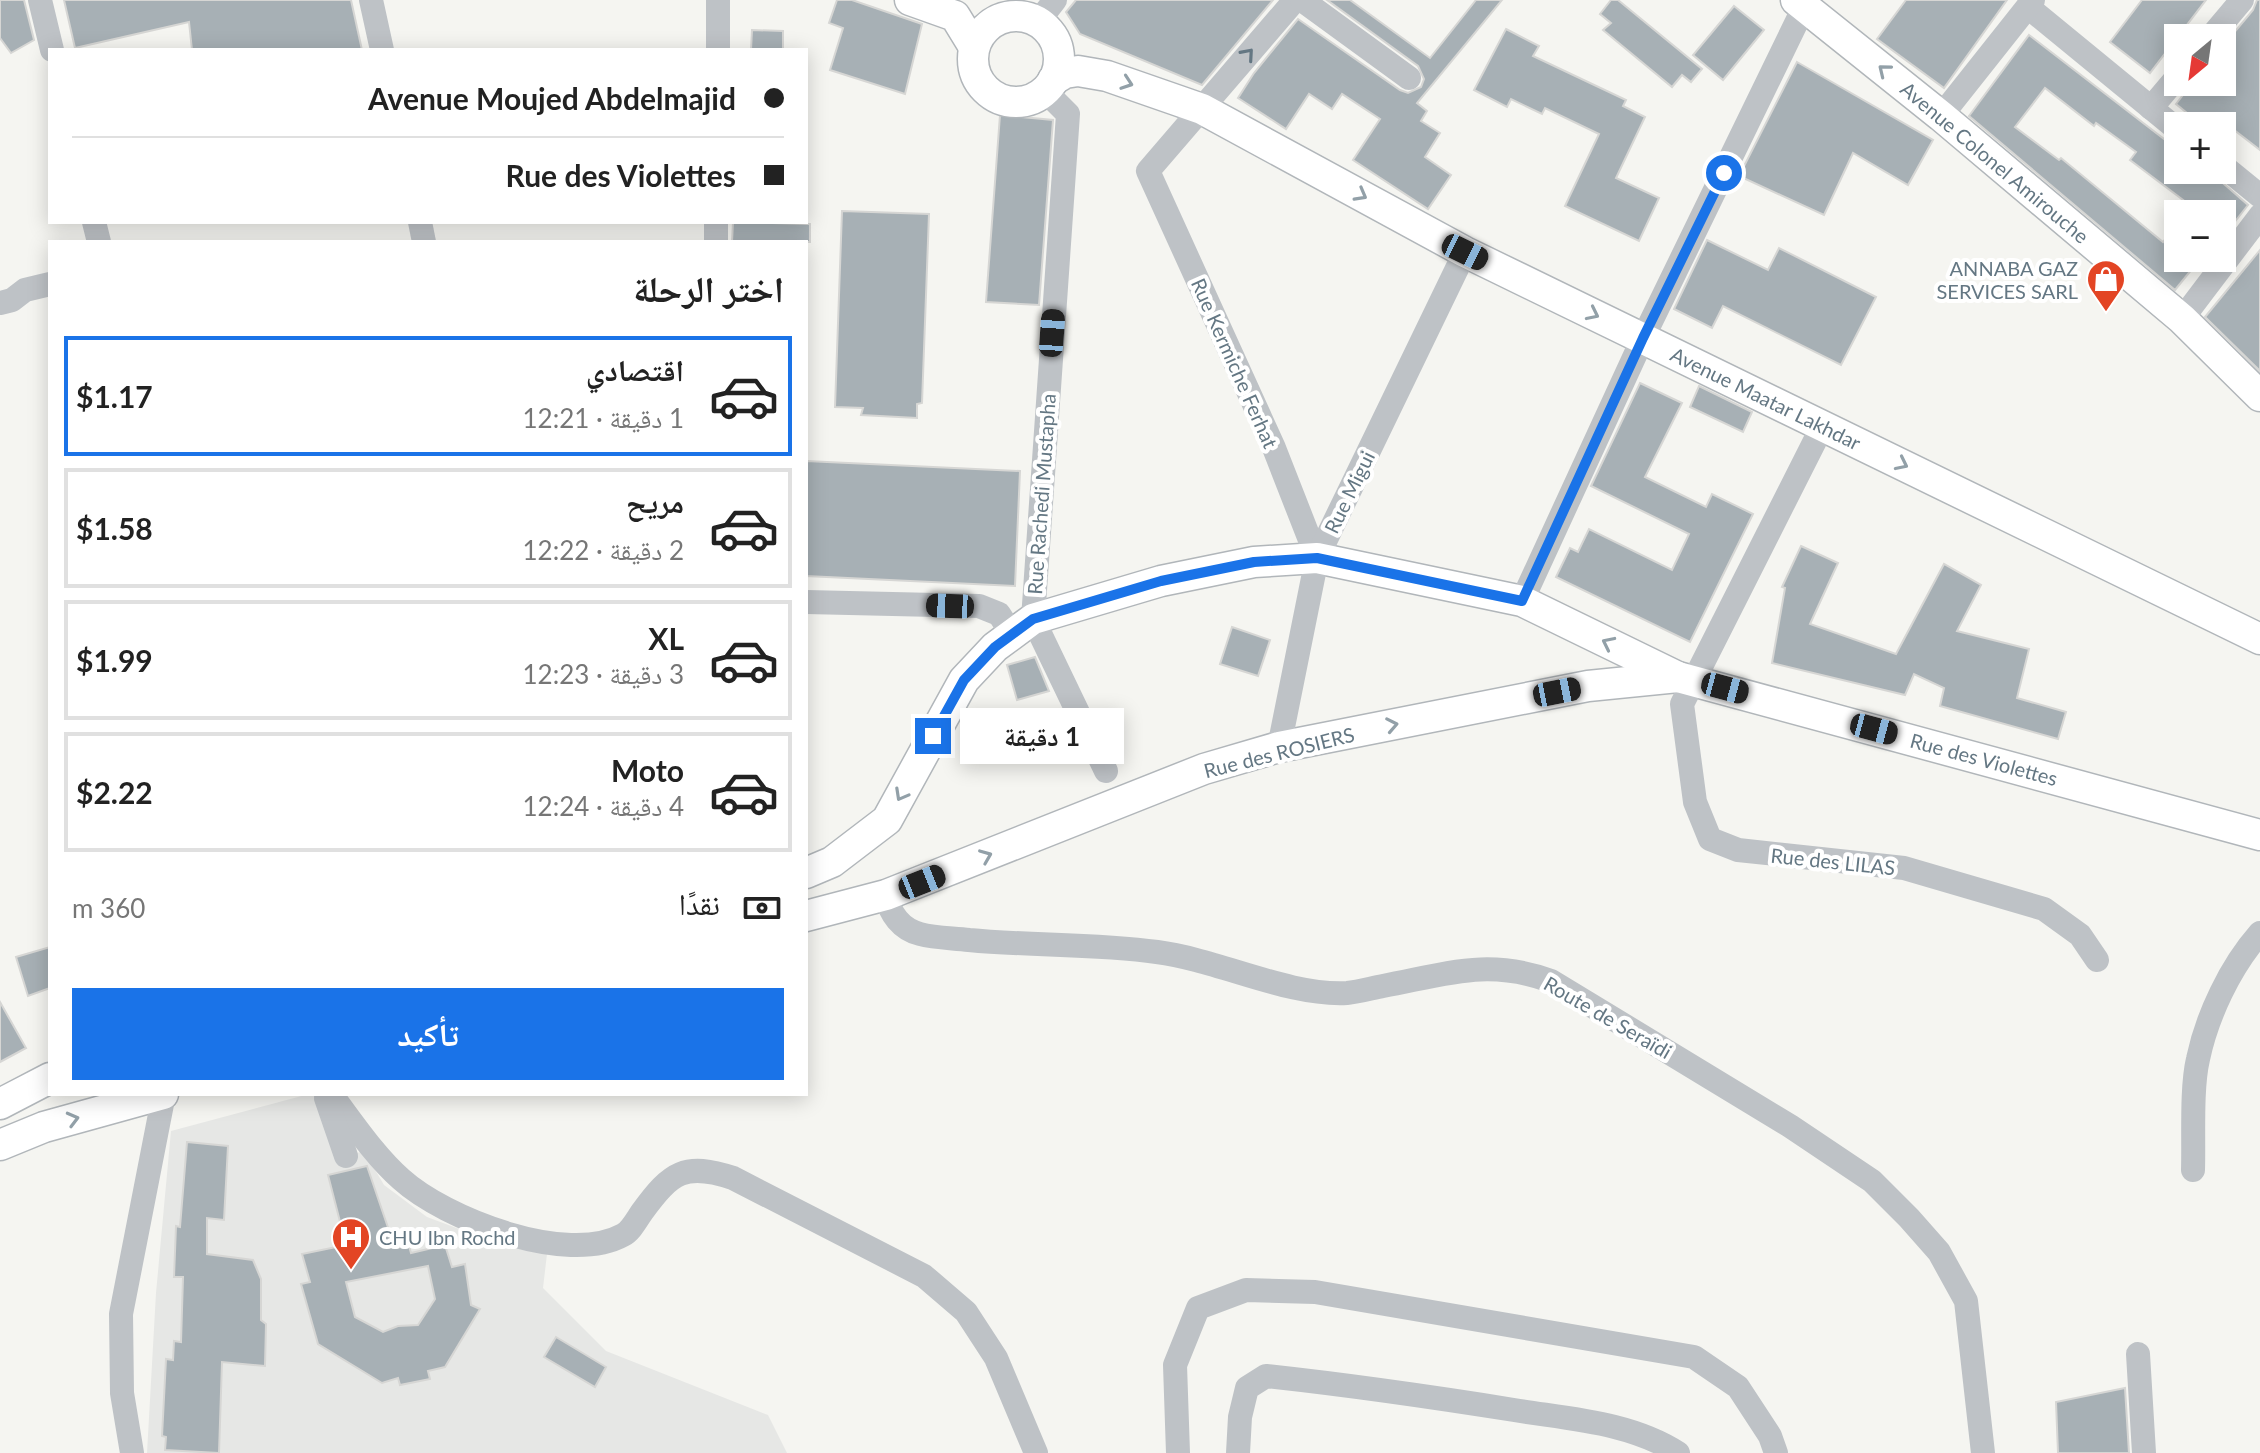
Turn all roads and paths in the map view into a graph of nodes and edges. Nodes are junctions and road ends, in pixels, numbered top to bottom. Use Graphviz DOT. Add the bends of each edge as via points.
graph roads {
  1 [pos="40,0"];
  2 [pos="371,0"];
  3 [pos="718,0"];
  4 [pos="910,0"];
  5 [pos="1295,0"];
  6 [pos="1302,0"];
  7 [pos="2242,0"];
  8 [pos="1800,3"];
  9 [pos="2030,4"];
  10 [pos="1030,10"];
  11 [pos="2222,24"];
  12 [pos="974,47"];
  13 [pos="52,48"];
  14 [pos="382,48"];
  15 [pos="718,48"];
  16 [pos="1409,78"];
  17 [pos="1049,85"];
  18 [pos="2164,93"];
  19 [pos="2151,108"];
  20 [pos="1202,109"];
  21 [pos="1941,116"];
  22 [pos="2164,119"];
  23 [pos="2236,176"];
  24 [pos="2260,196"];
  25 [pos="2260,216"];
  26 [pos="1465,252"];
  27 [pos="48,284"];
  28 [pos="0,303"];
  29 [pos="2182,319"];
  30 [pos="1643,338"];
  31 [pos="2260,396"];
  32 [pos="1823,425"];
  33 [pos="1317,558"];
  34 [pos="1522,601"];
  35 [pos="808,602"];
  36 [pos="1023,626"];
  37 [pos="2260,639"];
  38 [pos="1687,678"];
  39 [pos="1279,747"];
  40 [pos="1106,771"];
  41 [pos="2260,835"];
  42 [pos="808,872"];
  43 [pos="886,895"];
  44 [pos="808,915"];
  45 [pos="2260,933"];
  46 [pos="2097,960"];
  47 [pos="48,1079"];
  48 [pos="156,1096"];
  49 [pos="163,1096"];
  50 [pos="325,1096"];
  51 [pos="333,1096"];
  52 [pos="0,1104"];
  53 [pos="0,1145"];
  54 [pos="346,1156"];
  55 [pos="2193,1170"];
  56 [pos="2138,1354"];
  57 [pos="132,1453"];
  58 [pos="1036,1453"];
  59 [pos="1178,1453"];
  60 [pos="1238,1453"];
  61 [pos="1678,1453"];
  62 [pos="1776,1453"];
  63 [pos="1983,1453"];
  64 [pos="2144,1453"];
  1 -- 13 [label="street"];
  2 -- 14 [label="street"];
  3 -- 15 [label="street"];
  4 -- 12 [label="main road" via="955,16"];
  20 -- 5 [label="street, one-way"];
  6 -- 16 [label="street"];
  7 -- 11 [label="street"];
  21 -- 8 [label="main road, Avenue Colonel Amirouche, one-way"];
  8 -- 30 [label="street"];
  9 -- 19 [label="street"];
  9 -- 21 [label="street"];
  10 -- 12 [label="main road" via="989,26"];
  10 -- 17 [label="main road" via="1055,42 1058,68"];
  12 -- 17 [label="main road" via="975,74 993,95 1020,102"];
  17 -- 20 [label="main road, Avenue Maatar Lakhdar, one-way" via="1078,71"];
  17 -- 36 [label="street, Rue Rachedi Mustapha" via="1068,114"];
  18 -- 19 [label="street"];
  19 -- 22 [label="street"];
  20 -- 26 [label="main road, Avenue Maatar Lakhdar, one-way"];
  20 -- 33 [label="street, Rue Kermiche Ferhat" via="1148,171 1274,448"];
  21 -- 29 [label="main road, Avenue Colonel Amirouche"];
  23 -- 24 [label="street"];
  25 -- 29 [label="street"];
  26 -- 30 [label="main road, Avenue Maatar Lakhdar, one-way"];
  26 -- 33 [label="street, Rue Migui"];
  27 -- 28 [label="street"];
  29 -- 31 [label="main road, Avenue Colonel Amirouche"];
  30 -- 32 [label="main road, Avenue Maatar Lakhdar"];
  30 -- 34 [label="street"];
  32 -- 37 [label="main road, Avenue Maatar Lakhdar, one-way"];
  32 -- 38 [label="street, Rue des LILAS"];
  33 -- 34 [label="main road, Rue des Violettes"];
  33 -- 36 [label="main road, Rue des Violettes" via="1254,562 1161,581"];
  33 -- 39 [label="street, Rue Migui"];
  38 -- 34 [label="main road, Rue des Violettes, one-way"];
  35 -- 36 [label="street" via="979,606"];
  36 -- 40 [label="street"];
  36 -- 42 [label="main road, Rue des Violettes, one-way" via="964,680 887,820 832,862"];
  39 -- 38 [label="main road, Rue des ROSIERS, one-way" via="1588,686"];
  38 -- 41 [label="main road, Rue des Violettes"];
  38 -- 46 [label="street, Rue des LILAS" via="1682,704 1695,802 1710,839 1738,850 1904,868 2044,909 2080,935"];
  43 -- 39 [label="main road, Rue des ROSIERS, one-way" via="1204,769"];
  43 -- 44 [label="main road, Rue des ROSIERS"];
  43 -- 63 [label="street, Route de Seraïdi" via="898,921 922,935 1161,952 1299,989 1347,993 1487,968 1551,981 1790,1126 1872,1181 1909,1218 1939,1252 1966,1301"];
  45 -- 55 [label="street" via="2214,1007 2197,1061"];
  47 -- 52 [label="main road"];
  53 -- 48 [label="main road, one-way"];
  49 -- 57 [label="street" via="121,1314 122,1393"];
  50 -- 54 [label="street"];
  51 -- 58 [label="street" via="402,1180 462,1219 536,1242 571,1245 624,1235 666,1181 685,1172 707,1169 733,1178 924,1276 966,1312 996,1358"];
  56 -- 64 [label="street"];
  59 -- 62 [label="street" via="1175,1365 1198,1308 1246,1290 1315,1292 1694,1357 1738,1387"];
  60 -- 61 [label="street" via="1247,1388 1266,1376 1580,1420 1658,1440"];
}
